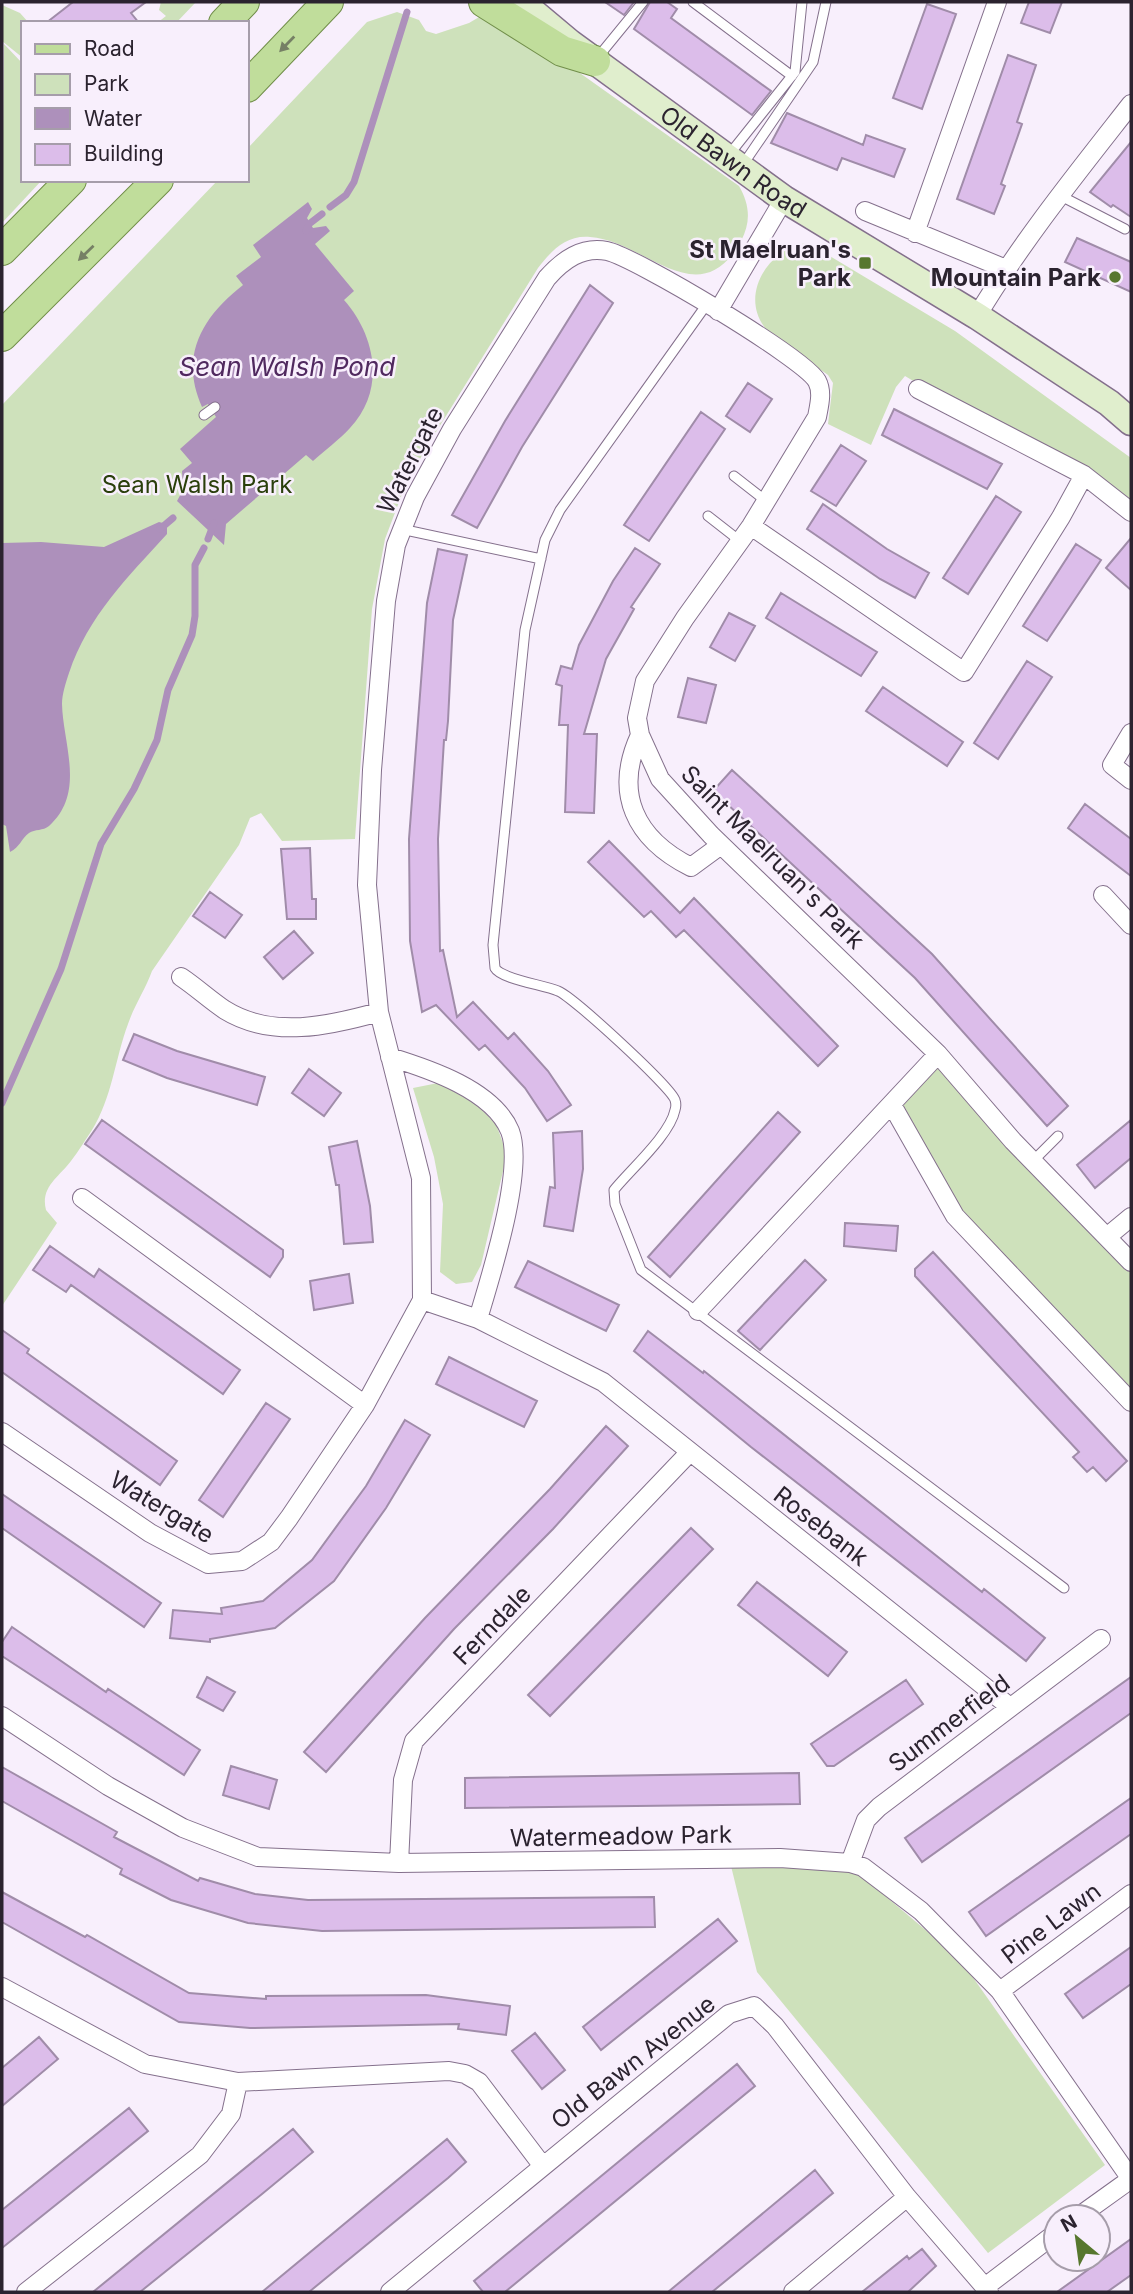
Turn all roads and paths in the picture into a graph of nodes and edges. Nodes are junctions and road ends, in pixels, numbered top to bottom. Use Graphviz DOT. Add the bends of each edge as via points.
graph roads {
  1 [pos="244,2"];
  2 [pos="328,2"];
  3 [pos="484,2"];
  4 [pos="521,2"];
  5 [pos="643,2"];
  6 [pos="693,2"];
  7 [pos="802,2"];
  8 [pos="826,2"];
  9 [pos="997,2"];
  10 [pos="226,21"];
  11 [pos="595,61"];
  12 [pos="792,76"];
  13 [pos="248,86"];
  14 [pos="1131,104"];
  15 [pos="734,162"];
  16 [pos="69,182"];
  17 [pos="156,182"];
  18 [pos="1059,195"];
  19 [pos="784,199"];
  20 [pos="864,211"];
  21 [pos="1125,229"];
  22 [pos="915,233"];
  23 [pos="2,250"];
  24 [pos="1006,269"];
  25 [pos="712,307"];
  26 [pos="977,316"];
  27 [pos="2,336"];
  28 [pos="918,389"];
  29 [pos="215,407"];
  30 [pos="204,415"];
  31 [pos="1131,422"];
  32 [pos="1084,475"];
  33 [pos="734,476"];
  34 [pos="766,501"];
  35 [pos="1131,512"];
  36 [pos="708,516"];
  37 [pos="401,529"];
  38 [pos="746,534"];
  39 [pos="541,559"];
  40 [pos="1131,733"];
  41 [pos="640,734"];
  42 [pos="1131,780"];
  43 [pos="721,845"];
  44 [pos="1103,895"];
  45 [pos="1131,925"];
  46 [pos="181,977"];
  47 [pos="379,1012"];
  48 [pos="938,1054"];
  49 [pos="390,1057"];
  50 [pos="892,1105"];
  51 [pos="1058,1136"];
  52 [pos="1033,1161"];
  53 [pos="82,1198"];
  54 [pos="1131,1217"];
  55 [pos="1108,1236"];
  56 [pos="1131,1262"];
  57 [pos="422,1300"];
  58 [pos="698,1311"];
  59 [pos="478,1319"];
  60 [pos="1131,1402"];
  61 [pos="365,1405"];
  62 [pos="2,1432"];
  63 [pos="689,1453"];
  64 [pos="1064,1588"];
  65 [pos="1101,1639"];
  66 [pos="1010,1707"];
  67 [pos="3,1718"];
  68 [pos="399,1863"];
  69 [pos="850,1863"];
  70 [pos="1131,1894"];
  71 [pos="1000,1992"];
  72 [pos="4,1994"];
  73 [pos="238,2082"];
  74 [pos="542,2165"];
  75 [pos="1131,2179"];
  76 [pos="907,2197"];
  77 [pos="1098,2203"];
  78 [pos="1042,2245"];
  79 [pos="987,2290"];
  80 [pos="26,2292"];
  81 [pos="390,2292"];
  82 [pos="793,2292"];
  1 -- 10 [label="main road"];
  2 -- 13 [label="main road, one-way"];
  3 -- 11 [label="main road" via="562,51"];
  4 -- 11 [label="main road, Old Bawn Road"];
  5 -- 11 [label="lane"];
  6 -- 12 [label="lane"];
  7 -- 12 [label="lane"];
  8 -- 15 [label="lane" via="813,62"];
  9 -- 22 [label="street"];
  11 -- 15 [label="main road, Old Bawn Road"];
  12 -- 15 [label="lane"];
  14 -- 18 [label="street"];
  15 -- 19 [label="main road, Old Bawn Road"];
  16 -- 23 [label="main road"];
  17 -- 27 [label="main road, one-way"];
  18 -- 21 [label="lane"];
  18 -- 24 [label="street"];
  19 -- 25 [label="street"];
  19 -- 26 [label="main road, Old Bawn Road"];
  20 -- 22 [label="street"];
  22 -- 24 [label="street"];
  24 -- 26 [label="street"];
  25 -- 34 [label="street, Saint Maelruan's Park" via="817,380 821,398 817,418"];
  25 -- 37 [label="street, Watergate" via="608,251 568,258 547,278 452,429"];
  25 -- 39 [label="lane" via="560,510"];
  26 -- 31 [label="main road, Old Bawn Road" via="1109,402"];
  28 -- 32 [label="street"];
  29 -- 30 [label="lane"];
  32 -- 35 [label="street"];
  32 -- 38 [label="street" via="964,671"];
  33 -- 34 [label="lane"];
  34 -- 38 [label="street, Saint Maelruan's Park"];
  36 -- 38 [label="lane"];
  37 -- 39 [label="lane"];
  37 -- 47 [label="street, Watergate" via="386,601 372,770 367,885"];
  38 -- 41 [label="street, Saint Maelruan's Park" via="645,681 637,718"];
  39 -- 58 [label="lane" via="525,630 495,968 504,976 573,999 675,1100 675,1111 664,1130 613,1197 641,1270"];
  40 -- 42 [label="street" via="1112,765"];
  41 -- 43 [label="street, Saint Maelruan's Park" via="660,779"];
  41 -- 43 [label="street" via="629,757 636,819 665,854 691,867"];
  43 -- 48 [label="street, Saint Maelruan's Park"];
  44 -- 45 [label="street"];
  46 -- 47 [label="street" via="227,1011 278,1029 343,1022"];
  47 -- 49 [label="street, Watergate"];
  48 -- 50 [label="street"];
  48 -- 52 [label="street, Saint Maelruan's Park"];
  49 -- 57 [label="street, Watergate" via="421,1178"];
  49 -- 59 [label="street" via="466,1087 494,1110 509,1130 514,1154 508,1200"];
  50 -- 58 [label="street"];
  50 -- 60 [label="street" via="955,1216"];
  51 -- 52 [label="lane"];
  52 -- 55 [label="street, Saint Maelruan's Park"];
  53 -- 61 [label="street"];
  54 -- 55 [label="street"];
  55 -- 56 [label="street, Saint Maelruan's Park"];
  57 -- 59 [label="street"];
  57 -- 61 [label="street, Watergate"];
  58 -- 64 [label="lane"];
  59 -- 63 [label="street, Rosebank" via="603,1382"];
  61 -- 62 [label="street, Watergate" via="271,1542 242,1561 208,1564 150,1533"];
  63 -- 66 [label="street, Rosebank"];
  63 -- 68 [label="street, Ferndale" via="414,1741 403,1780"];
  65 -- 66 [label="street, Summerfield"];
  66 -- 69 [label="street, Summerfield" via="879,1807 866,1820"];
  67 -- 68 [label="street, Watermeadow Park" via="183,1829 258,1857"];
  68 -- 69 [label="street, Watermeadow Park" via="780,1858"];
  69 -- 71 [label="street, Watermeadow Park" via="885,1881 921,1911"];
  70 -- 71 [label="street, Pine Lawn"];
  71 -- 75 [label="street, Watermeadow Park"];
  72 -- 73 [label="street" via="145,2063"];
  73 -- 74 [label="street" via="449,2071 465,2074 479,2082"];
  73 -- 80 [label="street" via="231,2114 200,2155"];
  74 -- 76 [label="street, Old Bawn Avenue" via="729,2014 754,2006 775,2026"];
  74 -- 81 [label="street, Old Bawn Avenue"];
  75 -- 77 [label="street"];
  76 -- 79 [label="street, Old Bawn Avenue"];
  76 -- 82 [label="street"];
  78 -- 79 [label="street"];
}
